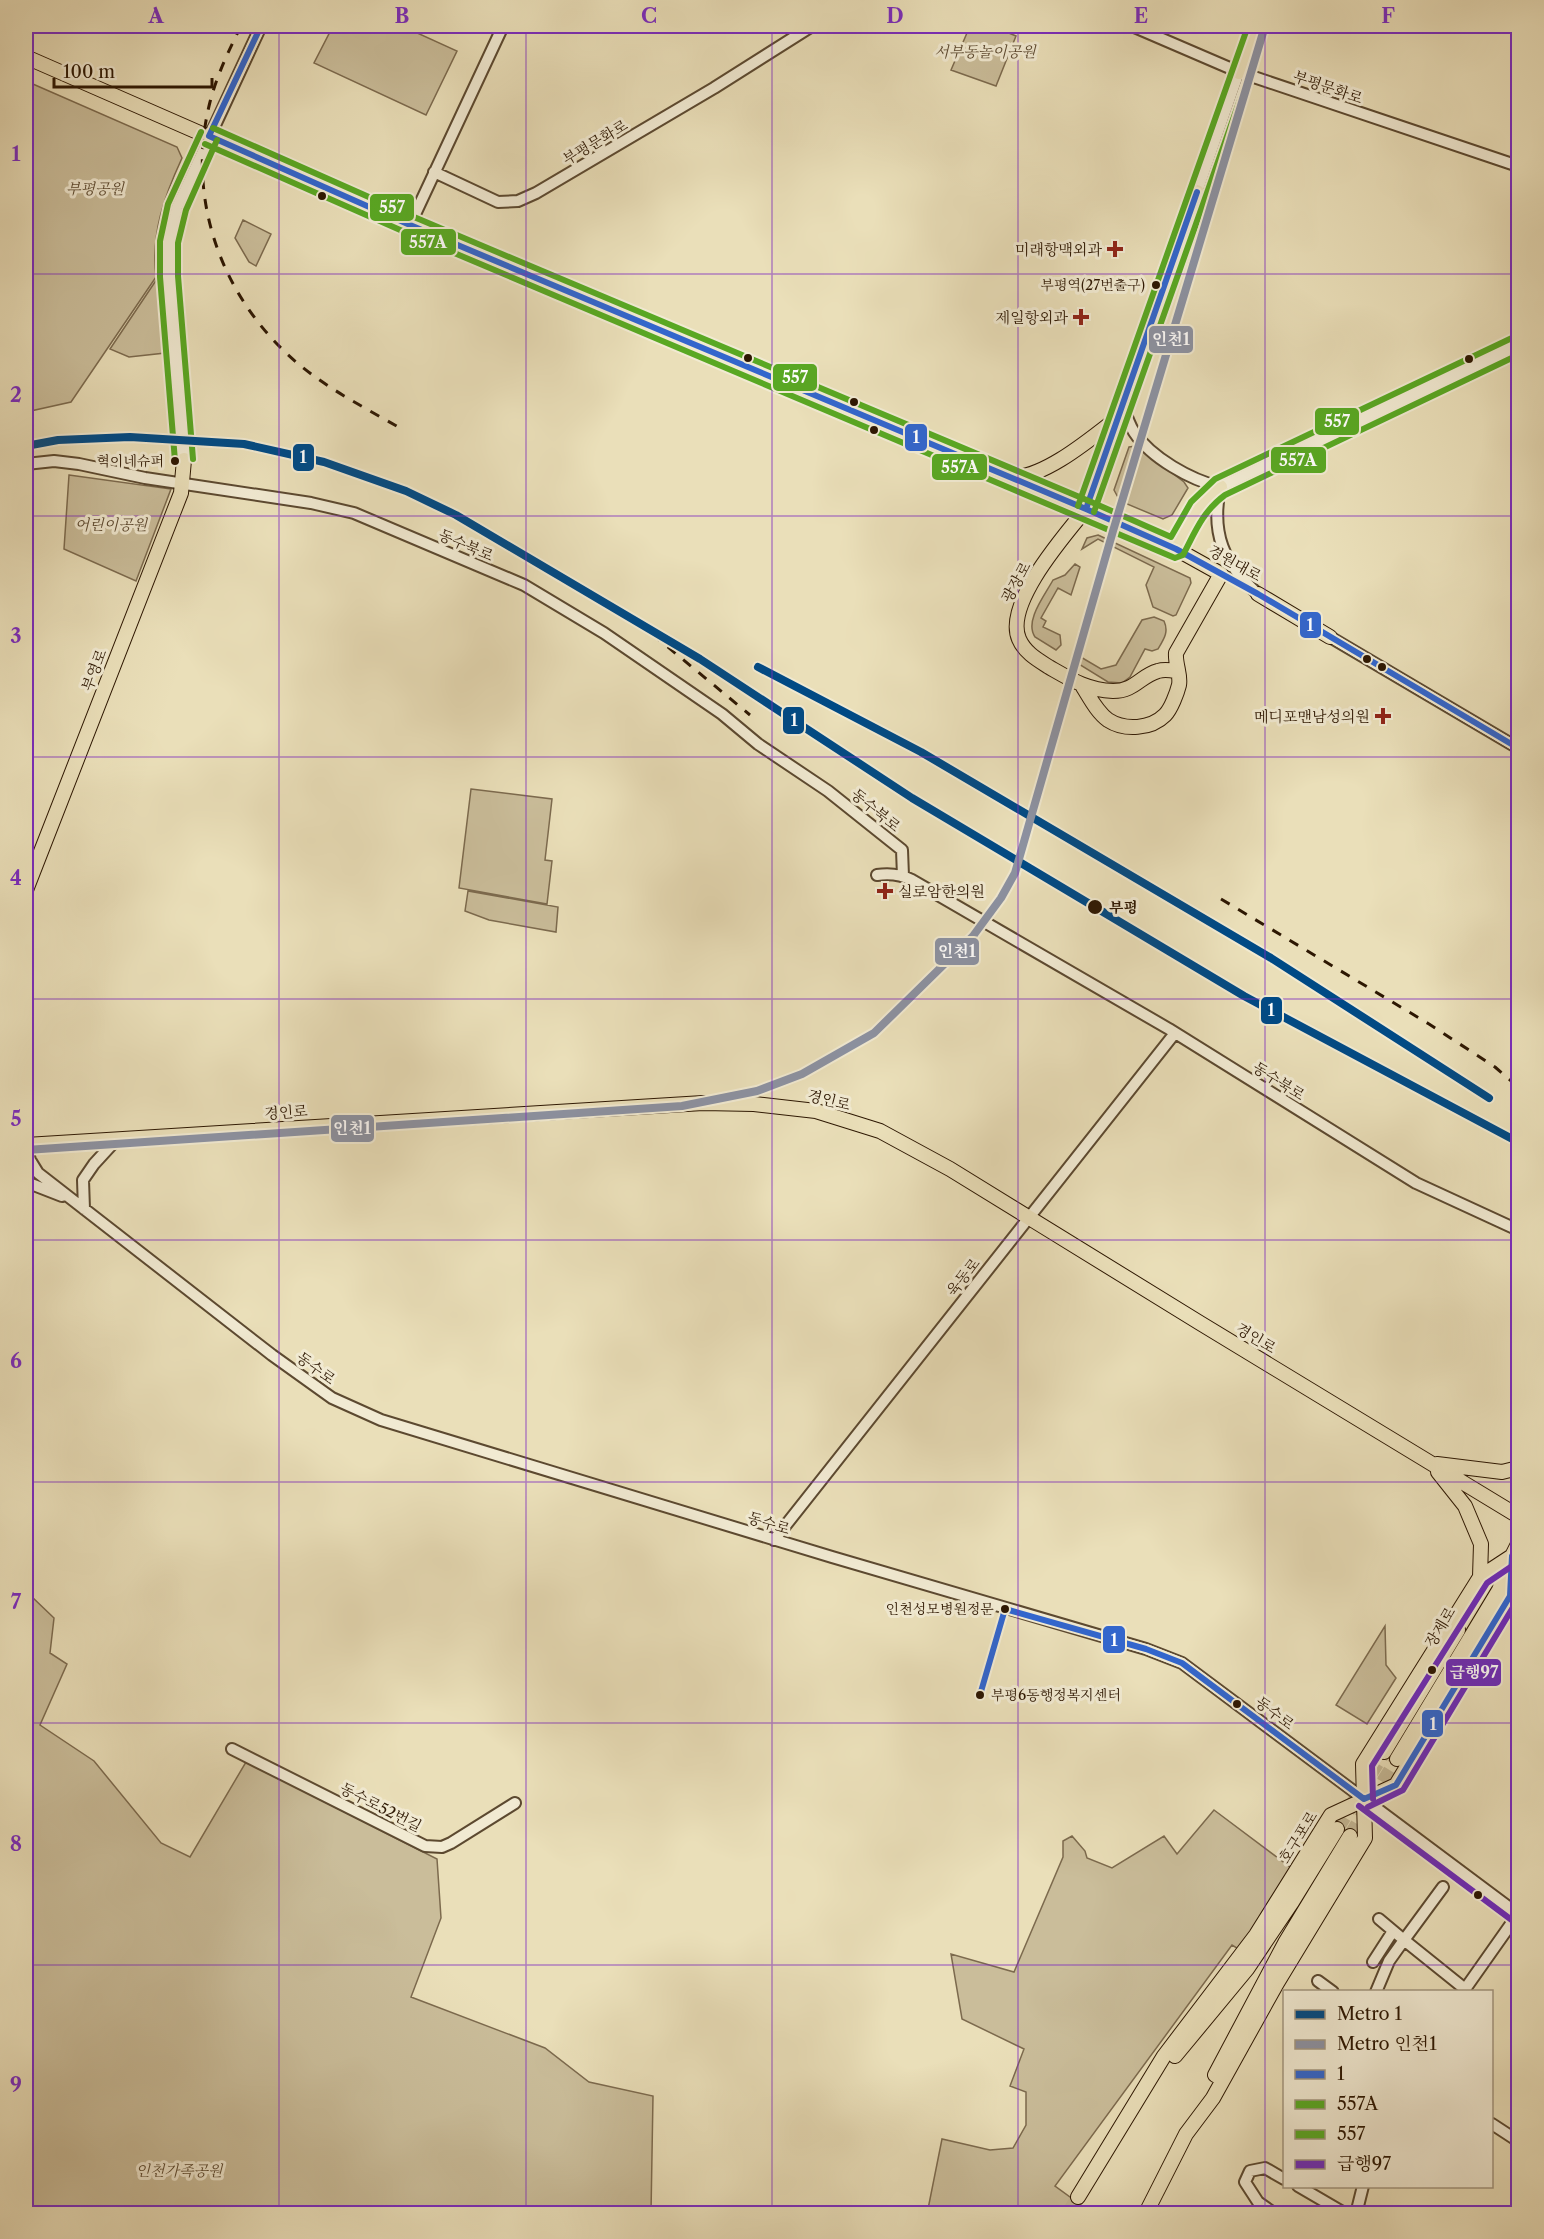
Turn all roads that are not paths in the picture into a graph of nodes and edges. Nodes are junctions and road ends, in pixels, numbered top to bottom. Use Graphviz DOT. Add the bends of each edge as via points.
graph roads {
  1 [pos="261,26"];
  2 [pos="503,26"];
  3 [pos="812,26"];
  4 [pos="1132,26"];
  5 [pos="1257,26"];
  6 [pos="26,57"];
  7 [pos="1239,72"];
  8 [pos="209,136"];
  9 [pos="1518,166"];
  10 [pos="434,172"];
  11 [pos="1197,192"];
  12 [pos="410,225"];
  13 [pos="1518,345"];
  14 [pos="1121,411"];
  15 [pos="184,460"];
  16 [pos="26,464"];
  17 [pos="1005,476"];
  18 [pos="182,482"];
  19 [pos="1220,487"];
  20 [pos="1086,509"];
  21 [pos="1176,549"];
  22 [pos="1221,574"];
  23 [pos="1258,594"];
  24 [pos="1330,637"];
  25 [pos="1176,671"];
  26 [pos="1083,687"];
  27 [pos="1518,748"];
  28 [pos="877,875"];
  29 [pos="903,876"];
  30 [pos="26,890"];
  31 [pos="1175,1033"];
  32 [pos="26,1124"];
  33 [pos="116,1140"];
  34 [pos="26,1145"];
  35 [pos="26,1182"];
  36 [pos="75,1201"];
  37 [pos="84,1209"];
  38 [pos="1030,1217"];
  39 [pos="1518,1230"];
  40 [pos="1432,1463"];
  41 [pos="1518,1468"];
  42 [pos="1518,1516"];
  43 [pos="774,1540"];
  44 [pos="1515,1550"];
  45 [pos="1480,1577"];
  46 [pos="1514,1592"];
  47 [pos="232,1749"];
  48 [pos="1390,1755"];
  49 [pos="1364,1799"];
  50 [pos="515,1803"];
  51 [pos="1443,1887"];
  52 [pos="1518,1914"];
  53 [pos="1379,1919"];
  54 [pos="1392,1930"];
  55 [pos="1404,1940"];
  56 [pos="1373,1962"];
  57 [pos="1318,1981"];
  58 [pos="1330,1990"];
  59 [pos="1378,1990"];
  60 [pos="1464,1990"];
  61 [pos="1135,2104"];
  62 [pos="1493,2125"];
  63 [pos="1186,2134"];
  64 [pos="1518,2141"];
  65 [pos="1283,2178"];
  66 [pos="1300,2188"];
  67 [pos="1363,2188"];
  68 [pos="1078,2197"];
  69 [pos="1148,2209"];
  70 [pos="1275,2214"];
  71 [pos="1346,2214"];
  72 [pos="1356,2214"];
  1 -- 8 [label="street"];
  2 -- 10 [label="street"];
  3 -- 10 [label="street, 부평문화로" via="523,199 498,202"];
  4 -- 7 [label="street, 부평문화로"];
  5 -- 7 [label="main road"];
  6 -- 8 [label="main road, 경원대로"];
  7 -- 9 [label="street, 부평문화로"];
  7 -- 11 [label="street"];
  8 -- 12 [label="main road, 경원대로"];
  8 -- 15 [label="street" via="177,207 169,242"];
  10 -- 12 [label="street"];
  11 -- 14 [label="main road, 광장로"];
  12 -- 17 [label="main road, 경원대로"];
  13 -- 19 [label="street"];
  14 -- 17 [label="main road" via="1044,470 1026,476"];
  14 -- 19 [label="street" via="1142,442 1190,477"];
  14 -- 20 [label="main road, 광장로"];
  15 -- 18 [label="main road, 부영로"];
  16 -- 18 [label="street, 동수북로" via="54,461"];
  17 -- 20 [label="main road, 경원대로"];
  18 -- 29 [label="street, 동수북로" via="354,513 524,585 604,633 828,791 902,850"];
  18 -- 30 [label="main road, 부영로"];
  19 -- 21 [label="main road" via="1198,505"];
  19 -- 23 [label="street" via="1217,522 1222,549 1240,578"];
  20 -- 21 [label="main road, 경원대로"];
  20 -- 26 [label="main road, 광장로" via="1028,590 1020,604 1016,628 1028,653"];
  21 -- 22 [label="main road, 경원대로"];
  22 -- 23 [label="street, 경원대로"];
  22 -- 25 [label="main road, 광장로" via="1179,646"];
  23 -- 24 [label="main road, 경원대로"];
  24 -- 27 [label="street, 경원대로"];
  25 -- 26 [label="main road, 광장로" via="1156,671 1127,689"];
  25 -- 26 [label="main road, 광장로" via="1179,682 1166,715 1148,726 1116,725 1094,706"];
  28 -- 29 [label="street, 동수북로"];
  29 -- 31 [label="street, 동수북로"];
  31 -- 38 [label="street, 육동로"];
  31 -- 39 [label="street, 동수북로" via="1416,1183"];
  32 -- 34 [label="main road"];
  33 -- 34 [label="main road, 경인로"];
  33 -- 37 [label="street" via="83,1180"];
  33 -- 38 [label="main road, 경인로" via="703,1103 754,1104 816,1111 880,1131"];
  34 -- 36 [label="street, 동수로" via="38,1173"];
  35 -- 36 [label="street"];
  36 -- 37 [label="street, 동수로"];
  37 -- 43 [label="street, 동수로" via="332,1398 381,1420"];
  38 -- 40 [label="main road, 경인로"];
  38 -- 43 [label="street, 육동로"];
  40 -- 41 [label="main road" via="1502,1472"];
  40 -- 42 [label="main road, 경인로"];
  40 -- 45 [label="main road" via="1465,1506 1481,1544"];
  43 -- 49 [label="street, 동수로" via="1146,1649 1182,1663"];
  44 -- 45 [label="main road"];
  44 -- 46 [label="main road"];
  44 -- 48 [label="main road, 장제로" via="1487,1580"];
  45 -- 49 [label="main road" via="1363,1764"];
  46 -- 49 [label="main road" via="1396,1785"];
  47 -- 50 [label="street, 동수로52번길" via="425,1846 451,1843"];
  49 -- 52 [label="street, 동수로"];
  49 -- 61 [label="main road, 호구포로" via="1331,1815 1256,1935 1164,2056"];
  49 -- 63 [label="main road, 호구포로" via="1365,1838 1213,2098"];
  51 -- 55 [label="street"];
  52 -- 60 [label="street"];
  53 -- 54 [label="street"];
  54 -- 55 [label="street"];
  54 -- 56 [label="street"];
  55 -- 59 [label="street" via="1389,1961"];
  55 -- 60 [label="street"];
  57 -- 58 [label="street"];
  61 -- 63 [label="main road, 호구포로" via="1247,1969 1344,1832"];
  61 -- 68 [label="main road, 호구포로"];
  62 -- 64 [label="street"];
  63 -- 69 [label="main road, 호구포로"];
  65 -- 70 [label="street" via="1265,2168 1250,2171 1245,2182 1258,2202"];
  66 -- 71 [label="street"];
  67 -- 72 [label="street"];
}
